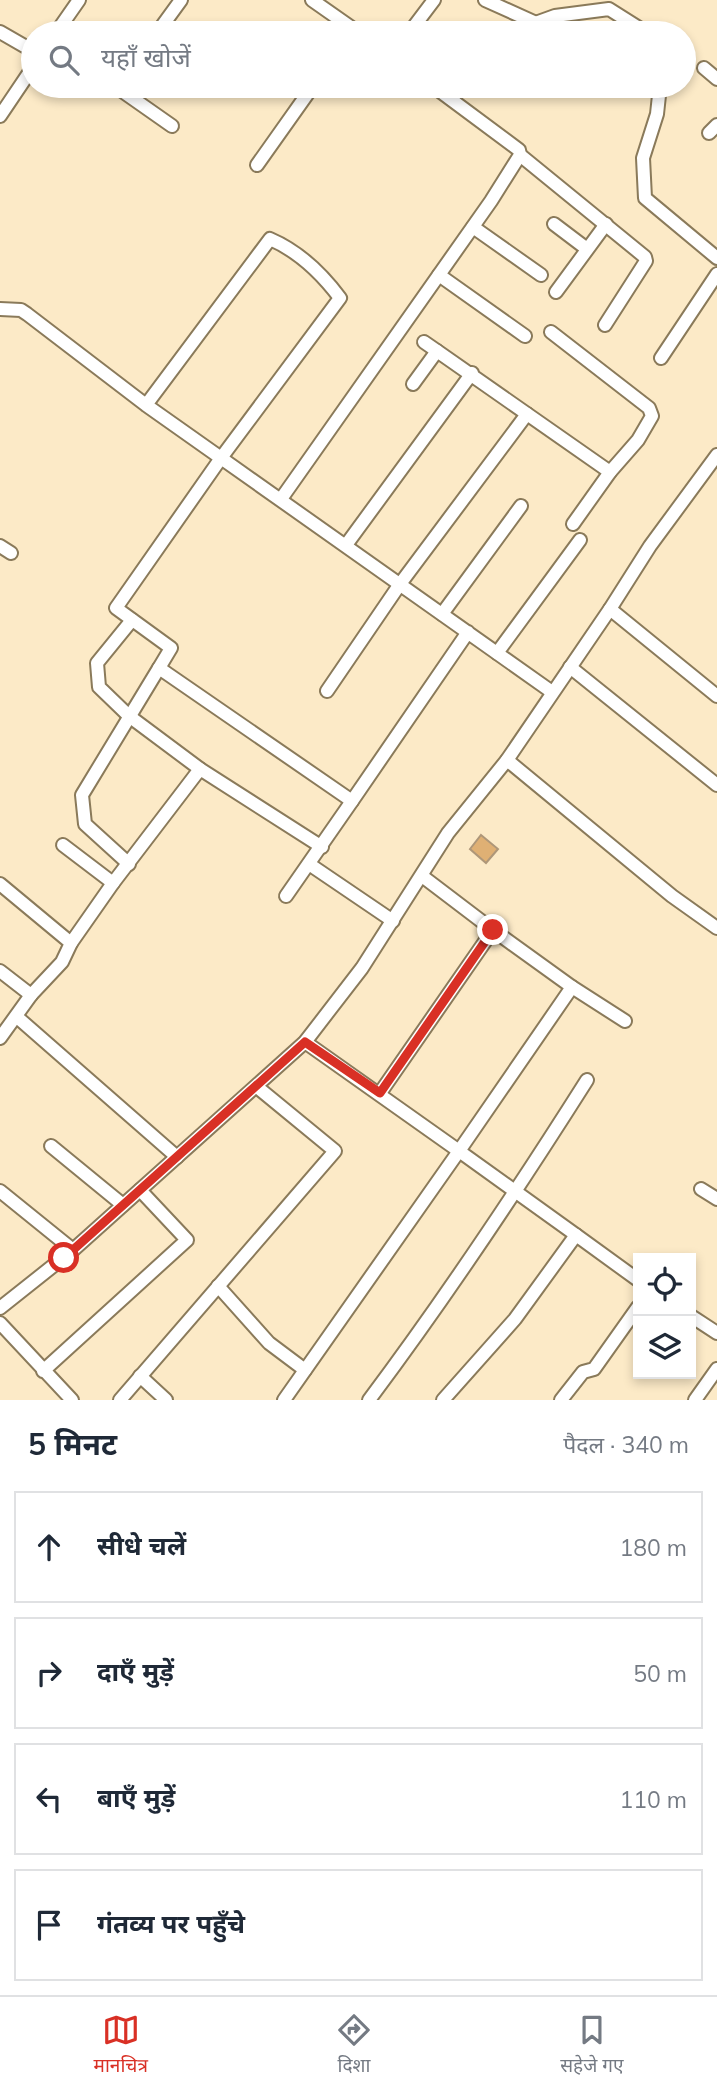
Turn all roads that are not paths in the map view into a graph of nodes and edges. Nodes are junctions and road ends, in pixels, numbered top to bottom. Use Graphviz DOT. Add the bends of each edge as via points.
graph roads {
  1 [pos="79,0"];
  2 [pos="181,0"];
  3 [pos="313,0"];
  4 [pos="434,0"];
  5 [pos="485,0"];
  6 [pos="64,21"];
  7 [pos="166,21"];
  8 [pos="340,21"];
  9 [pos="418,21"];
  10 [pos="532,21"];
  11 [pos="541,21"];
  12 [pos="628,21"];
  13 [pos="0,32"];
  14 [pos="21,44"];
  15 [pos="704,68"];
  16 [pos="717,79"];
  17 [pos="21,85"];
  18 [pos="132,98"];
  19 [pos="304,98"];
  20 [pos="659,98"];
  21 [pos="451,99"];
  22 [pos="0,116"];
  23 [pos="172,126"];
  24 [pos="520,155"];
  25 [pos="257,165"];
  26 [pos="554,224"];
  27 [pos="606,224"];
  28 [pos="473,226"];
  29 [pos="587,249"];
  30 [pos="717,258"];
  31 [pos="717,274"];
  32 [pos="439,275"];
  33 [pos="541,275"];
  34 [pos="556,292"];
  35 [pos="0,309"];
  36 [pos="605,325"];
  37 [pos="551,332"];
  38 [pos="525,336"];
  39 [pos="424,342"];
  40 [pos="438,351"];
  41 [pos="661,358"];
  42 [pos="472,373"];
  43 [pos="413,384"];
  44 [pos="146,405"];
  45 [pos="527,414"];
  46 [pos="717,455"];
  47 [pos="221,457"];
  48 [pos="610,472"];
  49 [pos="281,499"];
  50 [pos="521,506"];
  51 [pos="573,524"];
  52 [pos="580,540"];
  53 [pos="346,545"];
  54 [pos="400,584"];
  55 [pos="610,609"];
  56 [pos="442,614"];
  57 [pos="132,620"];
  58 [pos="468,632"];
  59 [pos="497,653"];
  60 [pos="570,667"];
  61 [pos="159,668"];
  62 [pos="327,691"];
  63 [pos="552,692"];
  64 [pos="717,696"];
  65 [pos="129,716"];
  66 [pos="507,760"];
  67 [pos="200,769"];
  68 [pos="717,785"];
  69 [pos="352,801"];
  70 [pos="63,845"];
  71 [pos="322,846"];
  72 [pos="128,864"];
  73 [pos="309,864"];
  74 [pos="422,876"];
  75 [pos="113,883"];
  76 [pos="0,884"];
  77 [pos="286,896"];
  78 [pos="393,921"];
  79 [pos="717,928"];
  80 [pos="493,930"];
  81 [pos="71,943"];
  82 [pos="0,971"];
  83 [pos="572,987"];
  84 [pos="31,995"];
  85 [pos="17,1017"];
  86 [pos="625,1021"];
  87 [pos="0,1038"];
  88 [pos="305,1042"];
  89 [pos="587,1080"];
  90 [pos="257,1087"];
  91 [pos="380,1093"];
  92 [pos="51,1146"];
  93 [pos="459,1151"];
  94 [pos="177,1157"];
  95 [pos="701,1189"];
  96 [pos="140,1190"];
  97 [pos="0,1191"];
  98 [pos="516,1192"];
  99 [pos="717,1199"];
  100 [pos="123,1205"];
  101 [pos="576,1235"];
  102 [pos="73,1250"];
  103 [pos="633,1276"];
  104 [pos="218,1286"];
  105 [pos="0,1308"];
  106 [pos="633,1314"];
  107 [pos="696,1319"];
  108 [pos="0,1323"];
  109 [pos="717,1333"];
  110 [pos="717,1369"];
  111 [pos="305,1370"];
  112 [pos="43,1371"];
  113 [pos="140,1376"];
  114 [pos="72,1400"];
  115 [pos="120,1400"];
  116 [pos="166,1400"];
  117 [pos="284,1400"];
  118 [pos="369,1400"];
  119 [pos="443,1400"];
  120 [pos="561,1400"];
  121 [pos="695,1400"];
  1 -- 6 [label="street"];
  2 -- 7 [label="street"];
  3 -- 8 [label="street"];
  4 -- 9 [label="street"];
  5 -- 10 [label="street"];
  11 -- 12 [label="street" via="609,9"];
  13 -- 14 [label="street"];
  15 -- 16 [label="street"];
  17 -- 22 [label="street"];
  18 -- 23 [label="street"];
  19 -- 25 [label="street"];
  20 -- 30 [label="street" via="643,158 645,198"];
  21 -- 24 [label="street"];
  24 -- 27 [label="street"];
  24 -- 28 [label="street"];
  26 -- 29 [label="street"];
  27 -- 29 [label="street"];
  27 -- 36 [label="street" via="635,246 646,261"];
  28 -- 32 [label="street"];
  28 -- 33 [label="street"];
  29 -- 34 [label="street"];
  31 -- 41 [label="street"];
  32 -- 38 [label="street"];
  32 -- 49 [label="street"];
  35 -- 44 [label="street" via="27,313"];
  37 -- 48 [label="street" via="652,412 638,440"];
  39 -- 40 [label="street"];
  40 -- 42 [label="street"];
  40 -- 43 [label="street"];
  42 -- 45 [label="street"];
  42 -- 53 [label="street"];
  44 -- 47 [label="street"];
  44 -- 47 [label="street" via="270,239 285,246 326,279 340,298"];
  45 -- 48 [label="street"];
  45 -- 54 [label="street"];
  46 -- 55 [label="street" via="650,545"];
  47 -- 49 [label="street"];
  47 -- 57 [label="street" via="117,608"];
  48 -- 51 [label="street"];
  49 -- 53 [label="street"];
  50 -- 56 [label="street"];
  52 -- 59 [label="street"];
  53 -- 54 [label="street"];
  54 -- 56 [label="street"];
  54 -- 62 [label="street"];
  55 -- 60 [label="street"];
  55 -- 64 [label="street"];
  56 -- 58 [label="street"];
  57 -- 61 [label="street" via="171,648"];
  57 -- 65 [label="street" via="97,663 99,687"];
  58 -- 59 [label="street"];
  58 -- 69 [label="street"];
  59 -- 63 [label="street"];
  60 -- 63 [label="street"];
  60 -- 68 [label="street"];
  61 -- 65 [label="street"];
  61 -- 69 [label="street"];
  63 -- 66 [label="street"];
  65 -- 67 [label="street"];
  65 -- 72 [label="street" via="82,795 85,824"];
  66 -- 74 [label="street" via="448,833"];
  66 -- 79 [label="street"];
  67 -- 71 [label="street"];
  67 -- 72 [label="street"];
  69 -- 71 [label="street"];
  70 -- 75 [label="street"];
  71 -- 73 [label="street"];
  72 -- 75 [label="street"];
  73 -- 77 [label="street"];
  73 -- 78 [label="street"];
  74 -- 78 [label="street"];
  74 -- 80 [label="street"];
  75 -- 81 [label="street"];
  76 -- 81 [label="street"];
  78 -- 88 [label="street"];
  80 -- 83 [label="street"];
  80 -- 91 [label="street"];
  81 -- 84 [label="street" via="62,962"];
  82 -- 84 [label="street"];
  83 -- 86 [label="street"];
  83 -- 93 [label="street"];
  84 -- 85 [label="street"];
  85 -- 87 [label="street"];
  85 -- 94 [label="street"];
  88 -- 90 [label="street"];
  88 -- 91 [label="street"];
  89 -- 98 [label="street"];
  90 -- 94 [label="street"];
  90 -- 104 [label="street" via="335,1152"];
  91 -- 93 [label="street"];
  92 -- 100 [label="street"];
  93 -- 98 [label="street"];
  93 -- 111 [label="street"];
  94 -- 96 [label="street"];
  95 -- 99 [label="street"];
  96 -- 100 [label="street"];
  96 -- 112 [label="street" via="187,1240"];
  97 -- 102 [label="street"];
  98 -- 101 [label="street"];
  98 -- 118 [label="street"];
  100 -- 102 [label="street"];
  101 -- 103 [label="street"];
  101 -- 119 [label="street" via="515,1319"];
  102 -- 105 [label="street"];
  104 -- 111 [label="street" via="269,1343"];
  104 -- 113 [label="street"];
  106 -- 120 [label="street" via="594,1369 583,1372"];
  107 -- 109 [label="street"];
  108 -- 112 [label="street"];
  110 -- 121 [label="street"];
  111 -- 117 [label="street"];
  112 -- 114 [label="street"];
  113 -- 115 [label="street"];
  113 -- 116 [label="street"];
}
